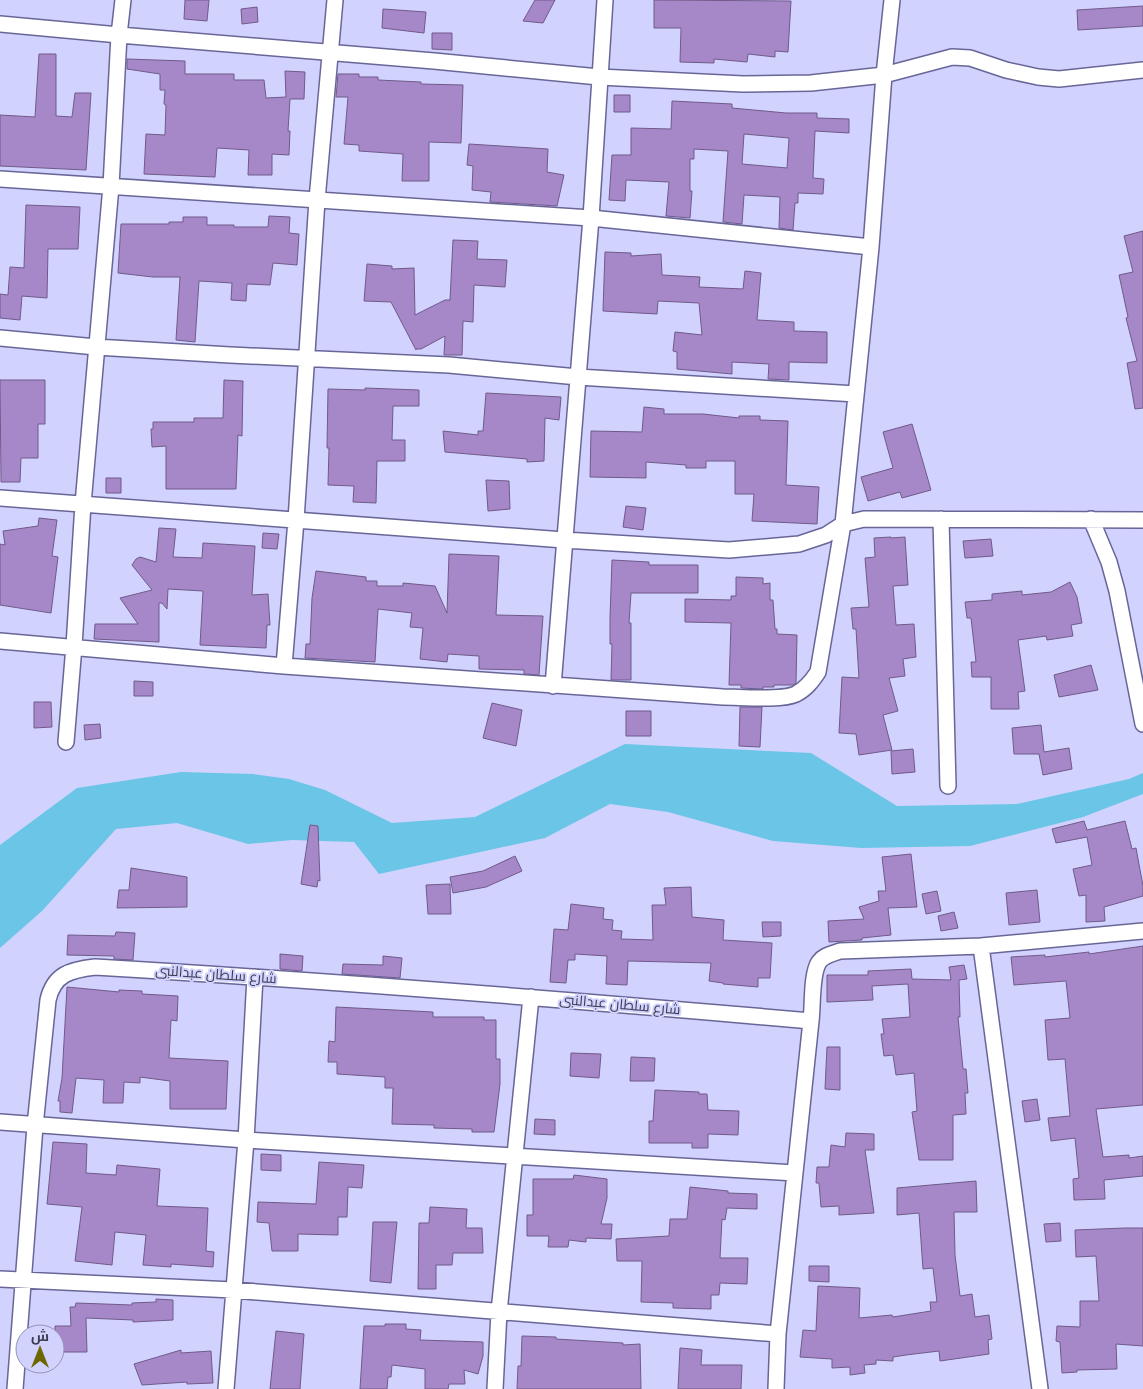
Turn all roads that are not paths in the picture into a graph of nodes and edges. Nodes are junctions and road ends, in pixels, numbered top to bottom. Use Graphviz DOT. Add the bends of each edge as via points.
graph roads {
  1 [pos="123,0"];
  2 [pos="335,0"];
  3 [pos="605,0"];
  4 [pos="892,0"];
  5 [pos="0,24"];
  6 [pos="119,35"];
  7 [pos="330,52"];
  8 [pos="1143,70"];
  9 [pos="884,75"];
  10 [pos="599,77"];
  11 [pos="0,180"];
  12 [pos="110,186"];
  13 [pos="317,200"];
  14 [pos="591,218"];
  15 [pos="871,247"];
  16 [pos="0,338"];
  17 [pos="96,347"];
  18 [pos="307,359"];
  19 [pos="578,377"];
  20 [pos="856,394"];
  21 [pos="0,498"];
  22 [pos="83,504"];
  23 [pos="942,519"];
  24 [pos="1091,519"];
  25 [pos="296,520"];
  26 [pos="1143,520"];
  27 [pos="843,524"];
  28 [pos="564,540"];
  29 [pos="0,641"];
  30 [pos="74,646"];
  31 [pos="284,666"];
  32 [pos="553,686"];
  33 [pos="1143,724"];
  34 [pos="66,742"];
  35 [pos="948,786"];
  36 [pos="1143,931"];
  37 [pos="981,946"];
  38 [pos="255,976"];
  39 [pos="531,997"];
  40 [pos="812,1021"];
  41 [pos="0,1122"];
  42 [pos="35,1126"];
  43 [pos="246,1140"];
  44 [pos="515,1155"];
  45 [pos="795,1173"];
  46 [pos="0,1279"];
  47 [pos="23,1281"];
  48 [pos="233,1290"];
  49 [pos="499,1312"];
  50 [pos="778,1334"];
  51 [pos="15,1389"];
  52 [pos="226,1389"];
  53 [pos="495,1389"];
  54 [pos="776,1389"];
  55 [pos="1040,1389"];
  1 -- 6 [label="street"];
  2 -- 7 [label="street"];
  3 -- 10 [label="street"];
  4 -- 9 [label="street"];
  5 -- 6 [label="street"];
  6 -- 7 [label="street"];
  6 -- 12 [label="street"];
  7 -- 10 [label="street"];
  7 -- 13 [label="street"];
  8 -- 9 [label="street" via="1059,79 952,56"];
  9 -- 10 [label="street" via="811,83 762,84"];
  9 -- 15 [label="street"];
  10 -- 14 [label="street"];
  11 -- 12 [label="street"];
  12 -- 13 [label="street"];
  12 -- 17 [label="street"];
  13 -- 14 [label="street"];
  13 -- 18 [label="street"];
  14 -- 15 [label="street"];
  14 -- 19 [label="street"];
  15 -- 20 [label="street"];
  16 -- 17 [label="street"];
  17 -- 18 [label="street"];
  17 -- 22 [label="street"];
  18 -- 19 [label="street" via="449,365"];
  18 -- 25 [label="street"];
  19 -- 20 [label="street"];
  19 -- 28 [label="street"];
  20 -- 27 [label="street"];
  21 -- 22 [label="street"];
  22 -- 25 [label="street"];
  22 -- 30 [label="street"];
  23 -- 24 [label="street"];
  23 -- 27 [label="street" via="864,519"];
  23 -- 35 [label="street"];
  24 -- 26 [label="street"];
  24 -- 33 [label="street" via="1110,562 1118,591"];
  25 -- 28 [label="street"];
  25 -- 31 [label="street"];
  27 -- 28 [label="street" via="826,535 799,544 729,550"];
  27 -- 32 [label="street" via="818,672 808,686 795,694 722,697"];
  28 -- 32 [label="street"];
  29 -- 30 [label="street"];
  30 -- 31 [label="street"];
  30 -- 34 [label="street"];
  31 -- 32 [label="street"];
  36 -- 37 [label="street"];
  37 -- 40 [label="street" via="829,954 818,964 815,973"];
  37 -- 55 [label="street"];
  38 -- 39 [label="street, شارع سلطان عبدالنبى"];
  38 -- 42 [label="street, شارع سلطان عبدالنبى" via="95,967 76,969 61,976 48,1000"];
  38 -- 43 [label="street"];
  39 -- 40 [label="street, شارع سلطان عبدالنبى"];
  39 -- 44 [label="street"];
  40 -- 45 [label="street"];
  41 -- 42 [label="street"];
  42 -- 43 [label="street"];
  42 -- 47 [label="street"];
  43 -- 44 [label="street"];
  43 -- 48 [label="street"];
  44 -- 45 [label="street"];
  44 -- 49 [label="street"];
  45 -- 50 [label="street"];
  46 -- 47 [label="street"];
  47 -- 48 [label="street"];
  47 -- 51 [label="street"];
  48 -- 49 [label="street"];
  48 -- 52 [label="street"];
  49 -- 50 [label="street"];
  49 -- 53 [label="street"];
  50 -- 54 [label="street"];
}
